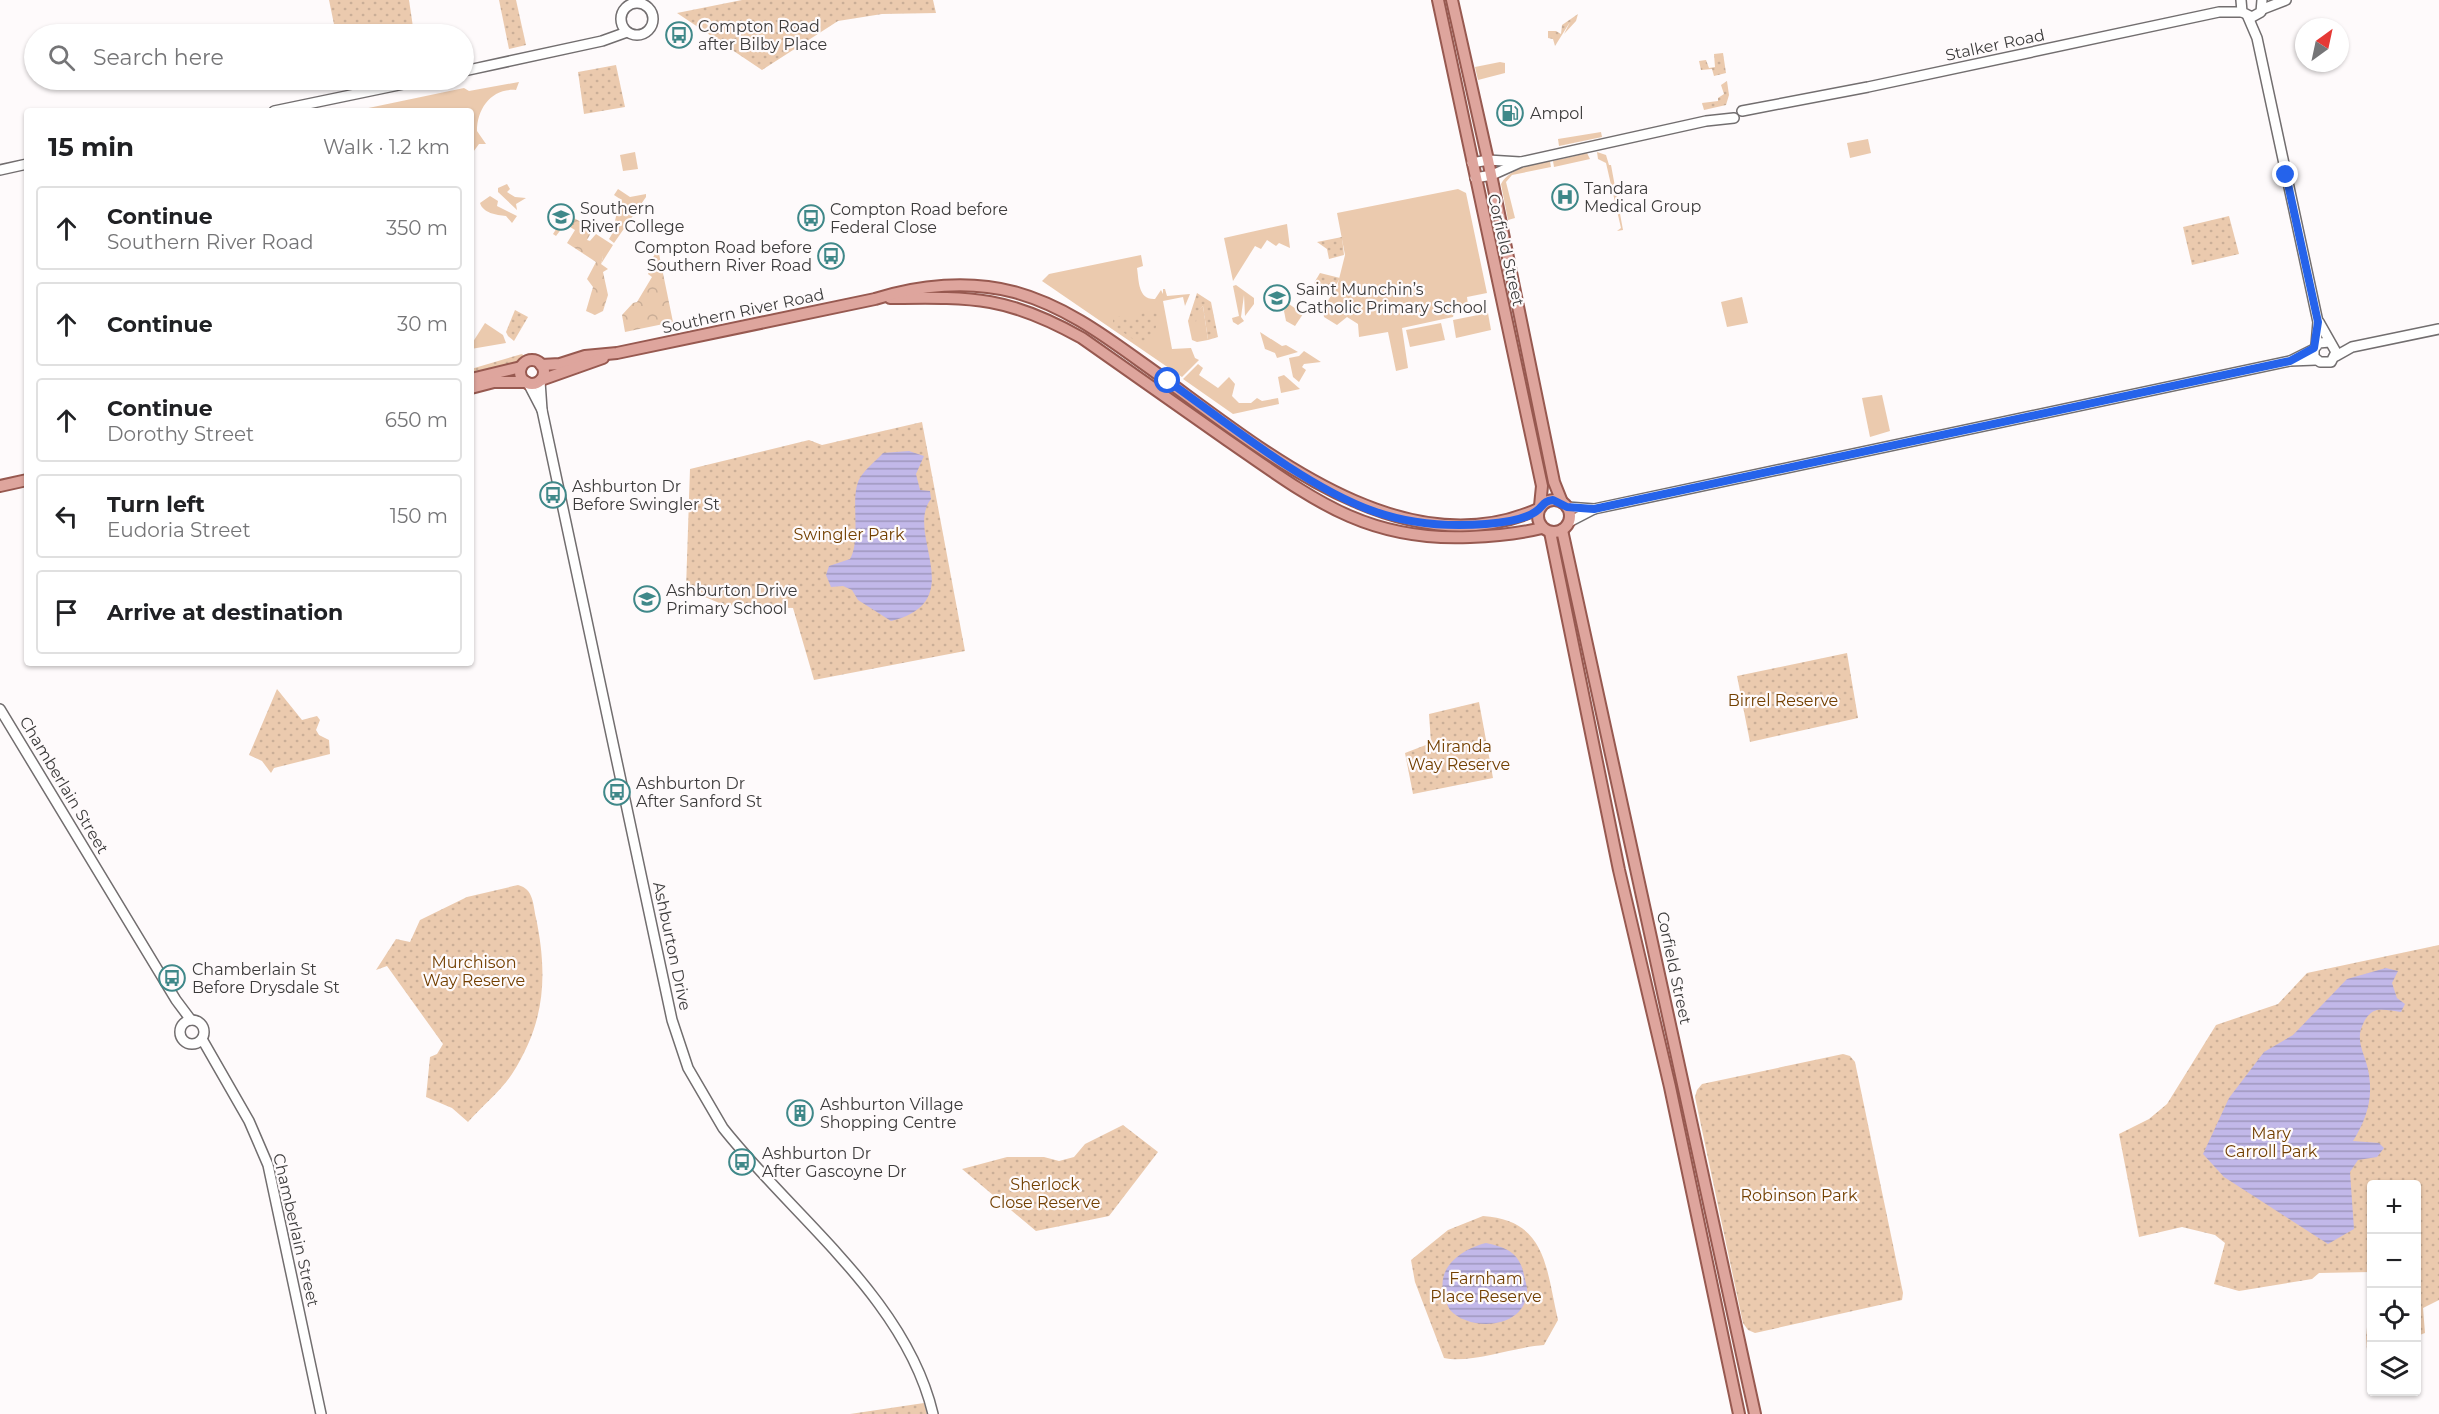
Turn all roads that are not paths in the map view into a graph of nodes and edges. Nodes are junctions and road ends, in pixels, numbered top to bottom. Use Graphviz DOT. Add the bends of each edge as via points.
graph roads {
  1 [pos="1438,0"];
  2 [pos="1452,0"];
  3 [pos="2286,0"];
  4 [pos="2240,1"];
  5 [pos="631,2"];
  6 [pos="642,2"];
  7 [pos="2255,11"];
  8 [pos="2219,12"];
  9 [pos="624,28"];
  10 [pos="474,69"];
  11 [pos="375,90"];
  12 [pos="288,108"];
  13 [pos="1488,160"];
  14 [pos="1521,162"];
  15 [pos="1472,163"];
  16 [pos="24,165"];
  17 [pos="0,170"];
  18 [pos="1491,175"];
  19 [pos="1475,178"];
  20 [pos="875,299"];
  21 [pos="2318,322"];
  22 [pos="2439,329"];
  23 [pos="2331,343"];
  24 [pos="2315,347"];
  25 [pos="2352,347"];
  26 [pos="617,353"];
  27 [pos="2336,356"];
  28 [pos="2316,360"];
  29 [pos="2290,361"];
  30 [pos="541,365"];
  31 [pos="521,367"];
  32 [pos="474,378"];
  33 [pos="534,382"];
  34 [pos="474,387"];
  35 [pos="24,481"];
  36 [pos="0,486"];
  37 [pos="1565,504"];
  38 [pos="1539,508"];
  39 [pos="1594,509"];
  40 [pos="1566,526"];
  41 [pos="1546,530"];
  42 [pos="0,709"];
  43 [pos="187,1022"];
  44 [pos="198,1042"];
  45 [pos="321,1414"];
  46 [pos="933,1414"];
  47 [pos="1739,1414"];
  48 [pos="1755,1414"];
  1 -- 15 [label="main road, Corfield Street"];
  2 -- 13 [label="main road, Corfield Street"];
  3 -- 7 [label="main road, Stalker Road"];
  4 -- 7 [label="main road"];
  4 -- 8 [label="main road, Stalker Road"];
  5 -- 6 [label="main road"];
  5 -- 9 [label="main road" via="623,10"];
  6 -- 9 [label="main road" via="652,13 650,28 637,35"];
  7 -- 8 [label="main road, Stalker Road"];
  7 -- 21 [label="main road" via="2257,38"];
  8 -- 14 [label="main road, Stalker Road"];
  9 -- 10 [label="main road" via="602,41"];
  11 -- 12 [label="main road"];
  13 -- 14 [label="main road, Stalker Road"];
  13 -- 15 [label="main road, Stalker Road"];
  13 -- 18 [label="main road, Corfield Street"];
  14 -- 18 [label="main road, Stalker Road"];
  15 -- 19 [label="main road, Corfield Street"];
  16 -- 17 [label="main road"];
  18 -- 19 [label="main road, Stalker Road"];
  18 -- 37 [label="main road, Corfield Street" via="1554,482"];
  19 -- 38 [label="main road, Corfield Street" via="1539,475"];
  20 -- 26 [label="main road, Southern River Road"];
  20 -- 38 [label="main road, Southern River Road" via="906,290 970,285 1017,292 1052,305 1103,335 1308,477 1382,514 1415,522 1457,525 1503,522"];
  20 -- 41 [label="main road, Southern River Road" via="986,300 1050,320 1082,338 1314,500 1384,530 1445,538"];
  21 -- 23 [label="main road"];
  21 -- 24 [label="main road"];
  22 -- 25 [label="main road"];
  23 -- 24 [label="main road" via="2322,341"];
  23 -- 25 [label="main road"];
  23 -- 27 [label="main road"];
  24 -- 28 [label="main road"];
  24 -- 29 [label="main road"];
  25 -- 27 [label="main road"];
  26 -- 30 [label="main road, Southern River Road"];
  26 -- 33 [label="main road, Southern River Road"];
  27 -- 28 [label="main road" via="2325,364"];
  28 -- 29 [label="main road"];
  29 -- 39 [label="main road"];
  30 -- 31 [label="main road" via="532,361"];
  30 -- 33 [label="main road" via="544,371"];
  31 -- 32 [label="main road"];
  31 -- 33 [label="main road" via="521,377"];
  33 -- 34 [label="main road, Southern River Road" via="494,382"];
  33 -- 46 [label="main road, Ashburton Drive" via="672,1020 683,1055 707,1105 729,1137 885,1311 917,1366"];
  35 -- 36 [label="main road"];
  37 -- 38 [label="main road" via="1548,500"];
  37 -- 39 [label="main road"];
  37 -- 40 [label="main road"];
  38 -- 41 [label="main road" via="1537,519"];
  39 -- 40 [label="main road"];
  40 -- 41 [label="main road"];
  40 -- 48 [label="main road, Corfield Street"];
  41 -- 47 [label="main road, Corfield Street"];
  42 -- 43 [label="main road, Chamberlain Street"];
  43 -- 44 [label="main road, Chamberlain Street" via="199,1022 203,1028"];
  43 -- 44 [label="main road, Chamberlain Street" via="180,1031 182,1039"];
  44 -- 45 [label="main road, Chamberlain Street" via="249,1121 268,1165"];
}
